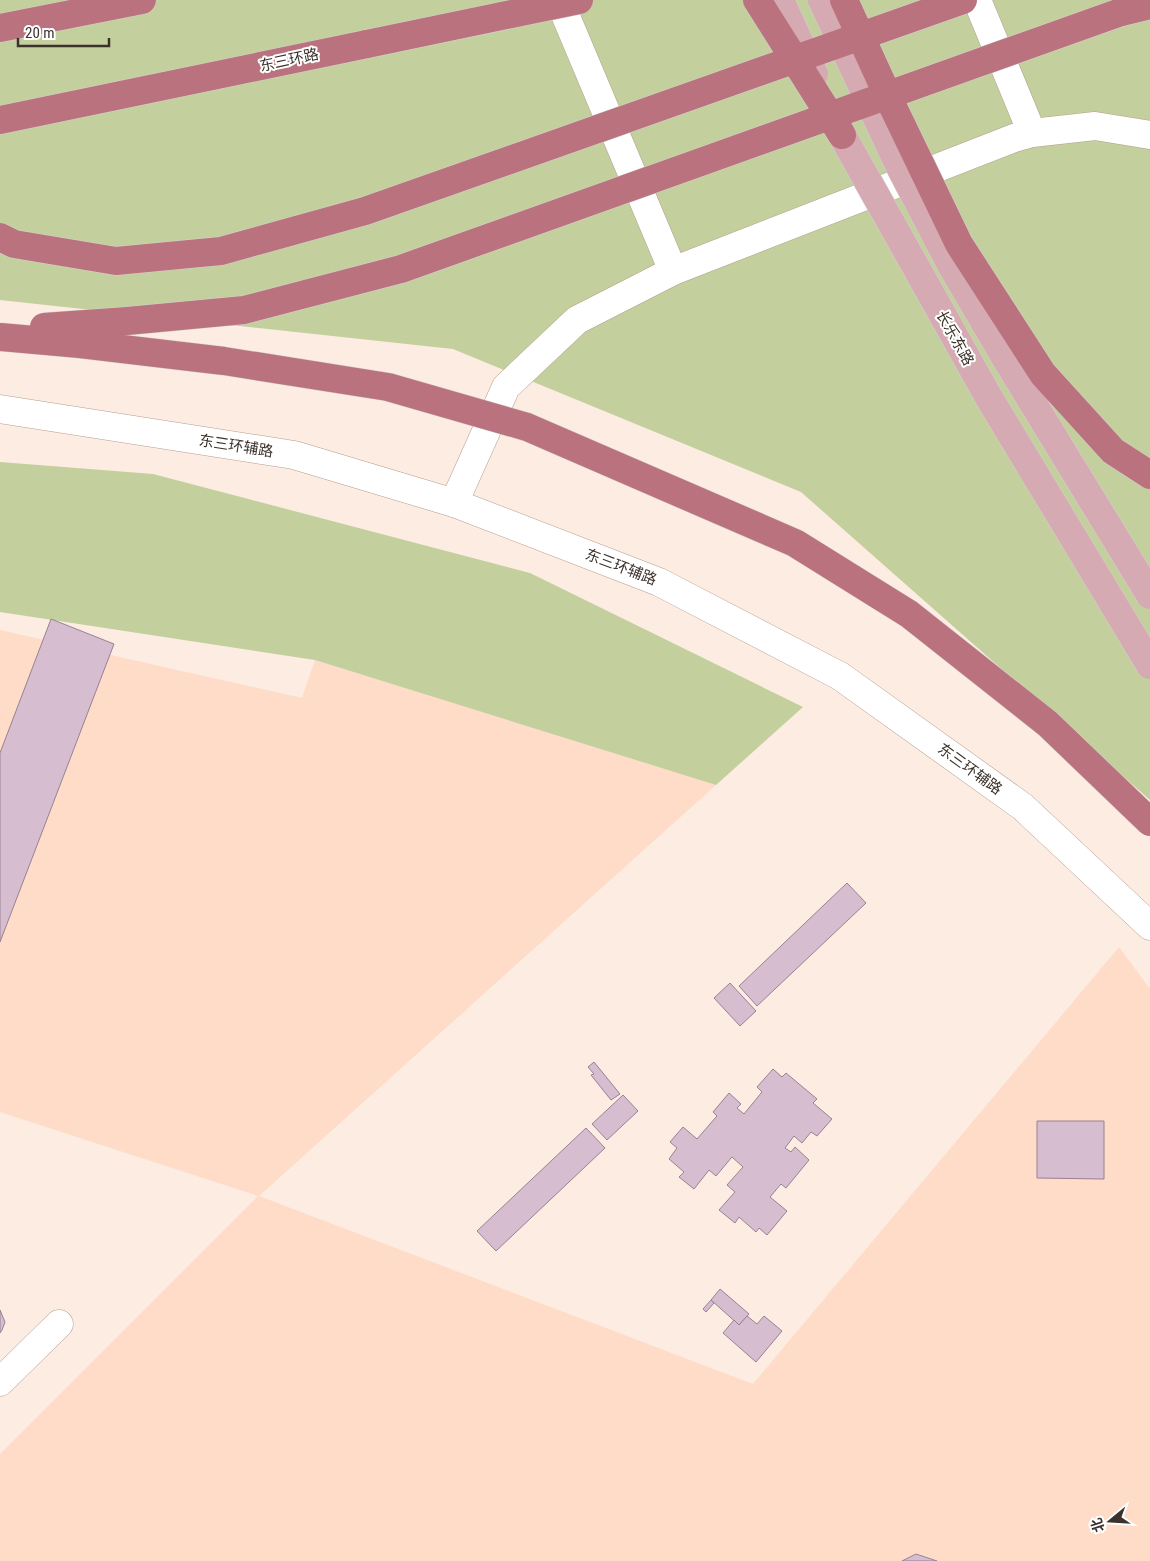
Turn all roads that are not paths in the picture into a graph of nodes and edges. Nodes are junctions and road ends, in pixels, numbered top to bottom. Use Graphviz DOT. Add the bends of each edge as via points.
graph roads {
  1 [pos="142,0"];
  2 [pos="559,0"];
  3 [pos="579,0"];
  4 [pos="757,0"];
  5 [pos="780,0"];
  6 [pos="822,0"];
  7 [pos="844,0"];
  8 [pos="963,0"];
  9 [pos="977,0"];
  10 [pos="1150,5"];
  11 [pos="0,28"];
  12 [pos="0,120"];
  13 [pos="1032,133"];
  14 [pos="842,135"];
  15 [pos="1150,135"];
  16 [pos="0,237"];
  17 [pos="673,271"];
  18 [pos="0,330"];
  19 [pos="0,337"];
  20 [pos="0,409"];
  21 [pos="1150,475"];
  22 [pos="454,502"];
  23 [pos="1150,595"];
  24 [pos="1150,665"];
  25 [pos="1150,822"];
  26 [pos="1150,926"];
  27 [pos="59,1324"];
  28 [pos="0,1382"];
  1 -- 11 [label="highway"];
  2 -- 17 [label="street"];
  3 -- 12 [label="highway, 东三环路, bridge"];
  4 -- 14 [label="highway, bridge"];
  5 -- 14 [label="main road, 长乐东路, bridge"];
  6 -- 23 [label="main road, bridge" via="897,161 951,265"];
  7 -- 21 [label="highway, bridge" via="959,244 1043,374 1113,451"];
  8 -- 16 [label="highway, bridge" via="365,211 221,250 116,261 14,244"];
  9 -- 13 [label="street"];
  10 -- 18 [label="highway, bridge" via="1118,13 400,269 244,310"];
  13 -- 15 [label="street" via="1095,126"];
  13 -- 17 [label="street"];
  14 -- 24 [label="main road, 长乐东路, bridge" via="988,396"];
  17 -- 22 [label="street" via="577,320 506,387"];
  19 -- 25 [label="highway, bridge" via="224,361 388,387 527,427 795,543 909,614 1048,724"];
  20 -- 22 [label="street, 东三环辅路" via="294,456"];
  22 -- 26 [label="street, 东三环辅路" via="659,582 840,676 1024,808"];
  27 -- 28 [label="street"];
}
